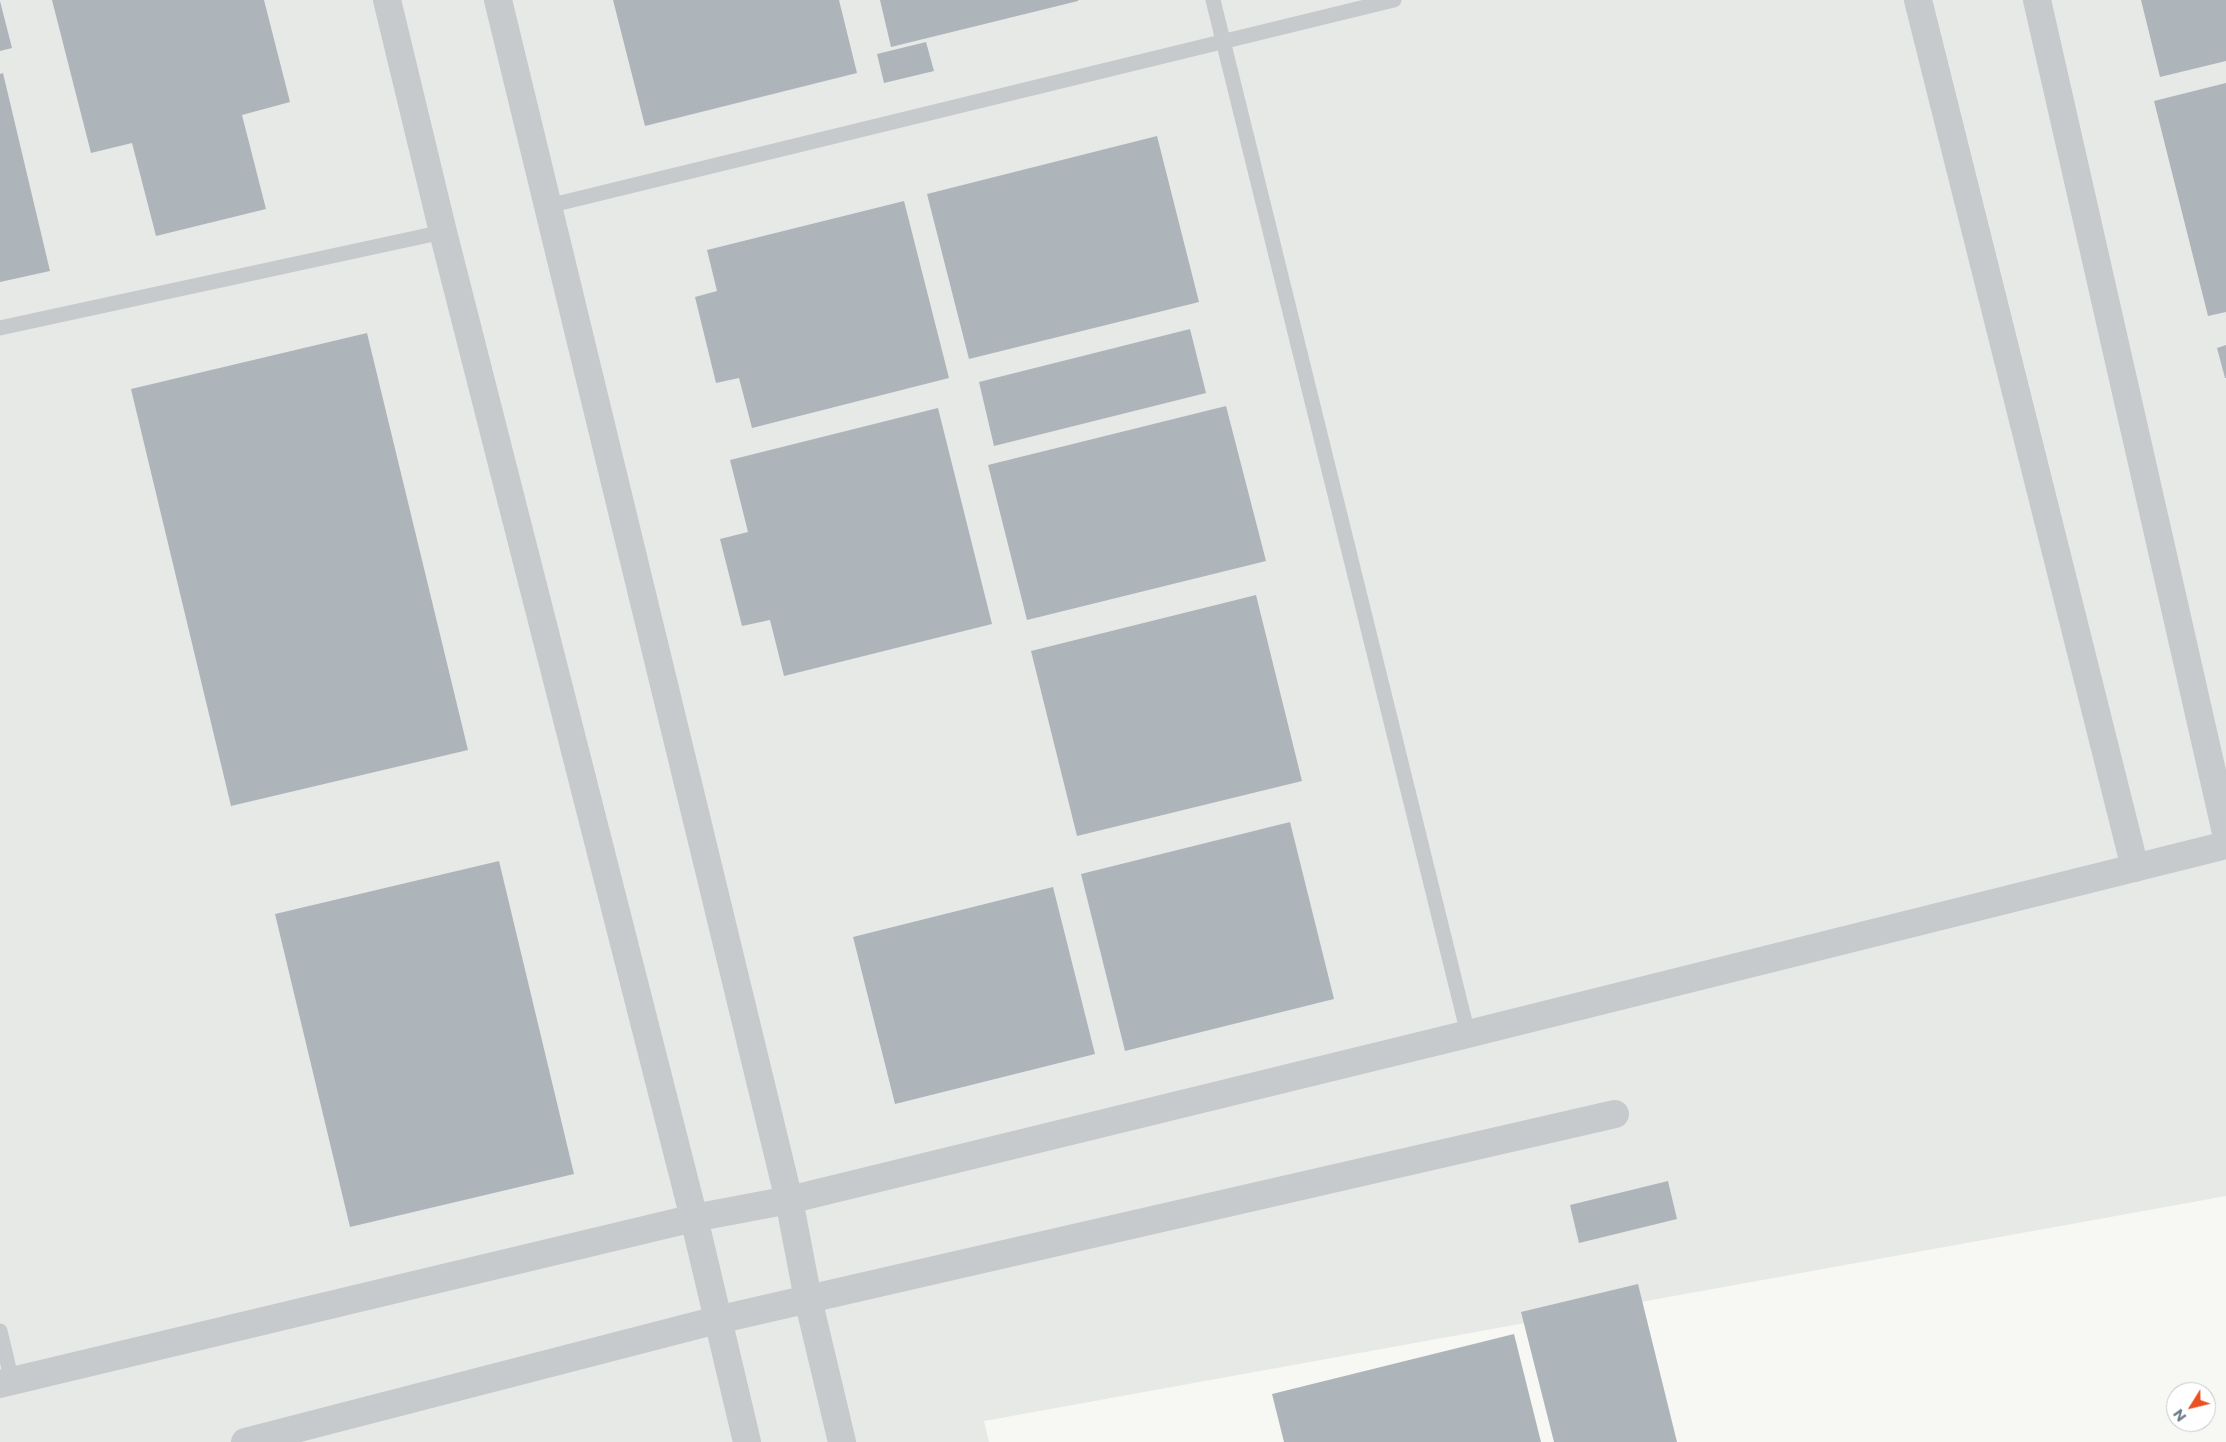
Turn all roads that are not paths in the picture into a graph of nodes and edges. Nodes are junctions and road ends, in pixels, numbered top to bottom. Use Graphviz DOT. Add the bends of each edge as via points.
graph roads {
  1 [pos="387,0"];
  2 [pos="498,0"];
  3 [pos="1213,0"];
  4 [pos="1394,0"];
  5 [pos="1918,0"];
  6 [pos="2037,0"];
  7 [pos="1223,42"];
  8 [pos="548,206"];
  9 [pos="443,232"];
  10 [pos="0,328"];
  11 [pos="2226,833"];
  12 [pos="2226,845"];
  13 [pos="2135,868"];
  14 [pos="1468,1034"];
  15 [pos="1615,1114"];
  16 [pos="788,1200"];
  17 [pos="694,1218"];
  18 [pos="808,1299"];
  19 [pos="717,1320"];
  20 [pos="0,1331"];
  21 [pos="6,1383"];
  22 [pos="245,1442"];
  23 [pos="746,1442"];
  24 [pos="842,1442"];
  1 -- 9 [label="street"];
  2 -- 8 [label="street"];
  3 -- 7 [label="lane"];
  4 -- 7 [label="lane"];
  5 -- 13 [label="street"];
  6 -- 11 [label="street"];
  7 -- 8 [label="lane"];
  7 -- 14 [label="lane"];
  8 -- 16 [label="street"];
  9 -- 10 [label="lane"];
  9 -- 17 [label="street"];
  12 -- 13 [label="street"];
  13 -- 14 [label="street"];
  14 -- 16 [label="street"];
  15 -- 18 [label="street"];
  16 -- 17 [label="street"];
  16 -- 18 [label="street"];
  17 -- 19 [label="street"];
  17 -- 21 [label="street"];
  18 -- 19 [label="street"];
  18 -- 24 [label="street"];
  19 -- 22 [label="street"];
  19 -- 23 [label="street"];
  20 -- 21 [label="lane"];
}
